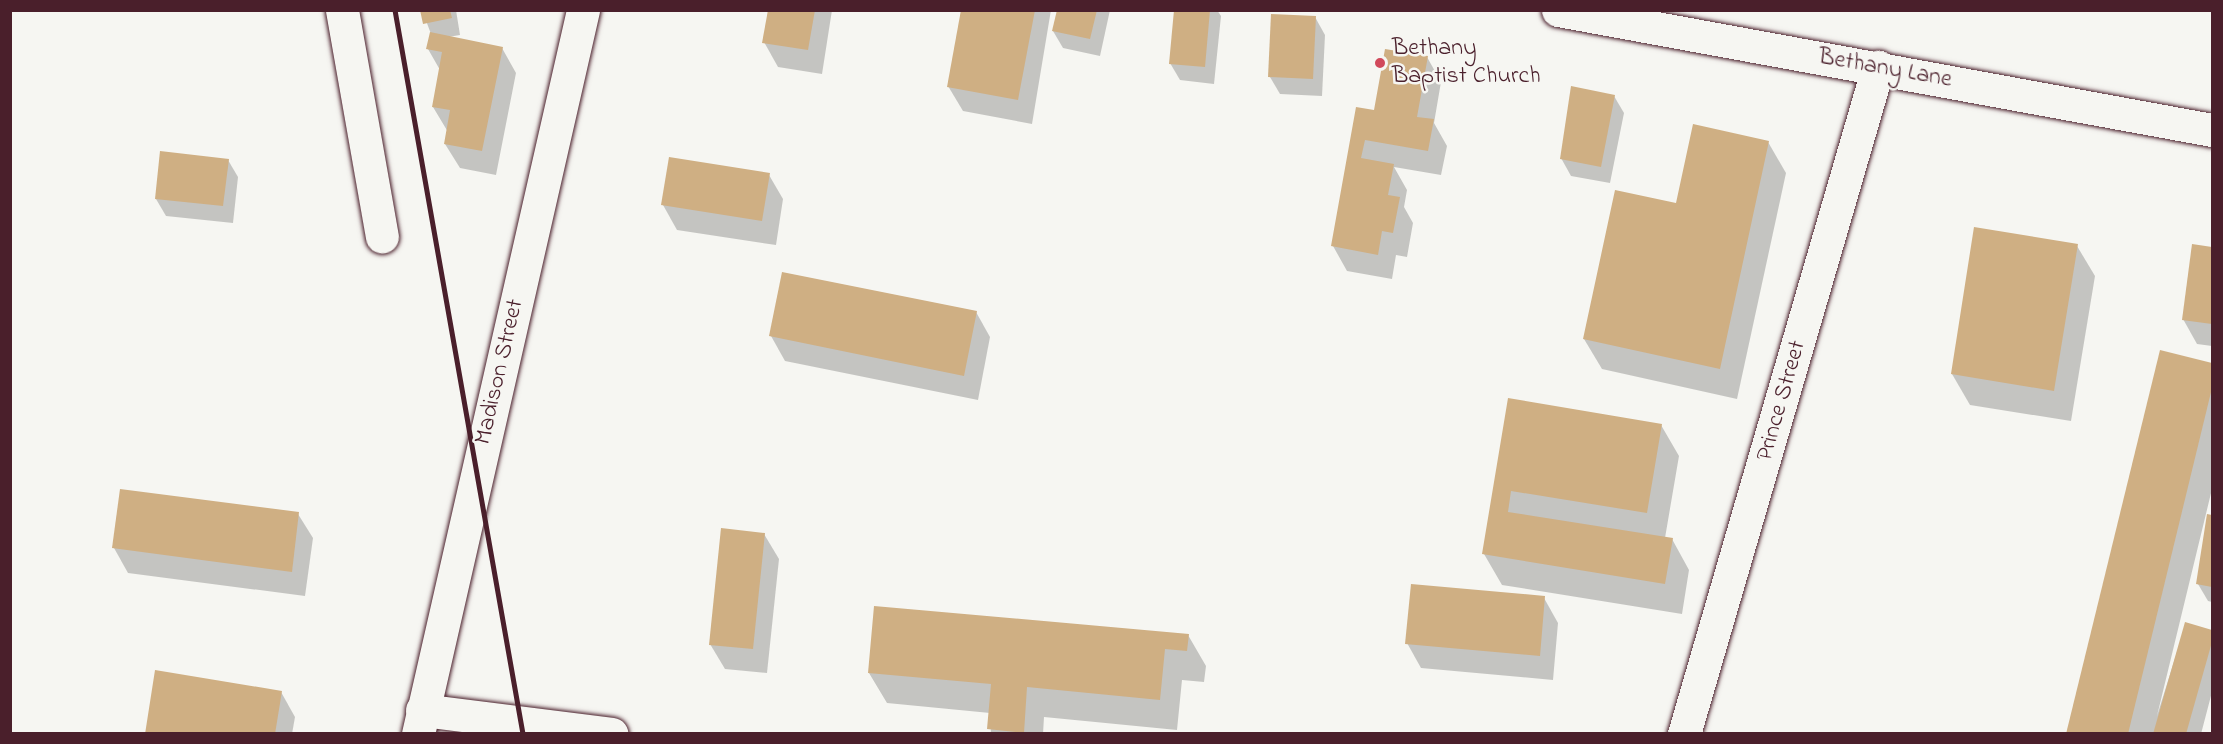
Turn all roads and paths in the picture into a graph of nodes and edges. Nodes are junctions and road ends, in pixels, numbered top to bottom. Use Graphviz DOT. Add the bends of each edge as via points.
graph roads {
  1 [pos="342,10"];
  2 [pos="583,10"];
  3 [pos="1558,10"];
  4 [pos="1878,67"];
  5 [pos="2212,130"];
  6 [pos="382,237"];
  7 [pos="420,722"];
  8 [pos="611,734"];
  9 [pos="1684,734"];
  1 -- 6 [label="street"];
  2 -- 7 [label="street, Madison Street"];
  3 -- 4 [label="street, Bethany Lane"];
  4 -- 5 [label="street, Bethany Lane"];
  4 -- 9 [label="street, Prince Street"];
  7 -- 8 [label="street"];
}
